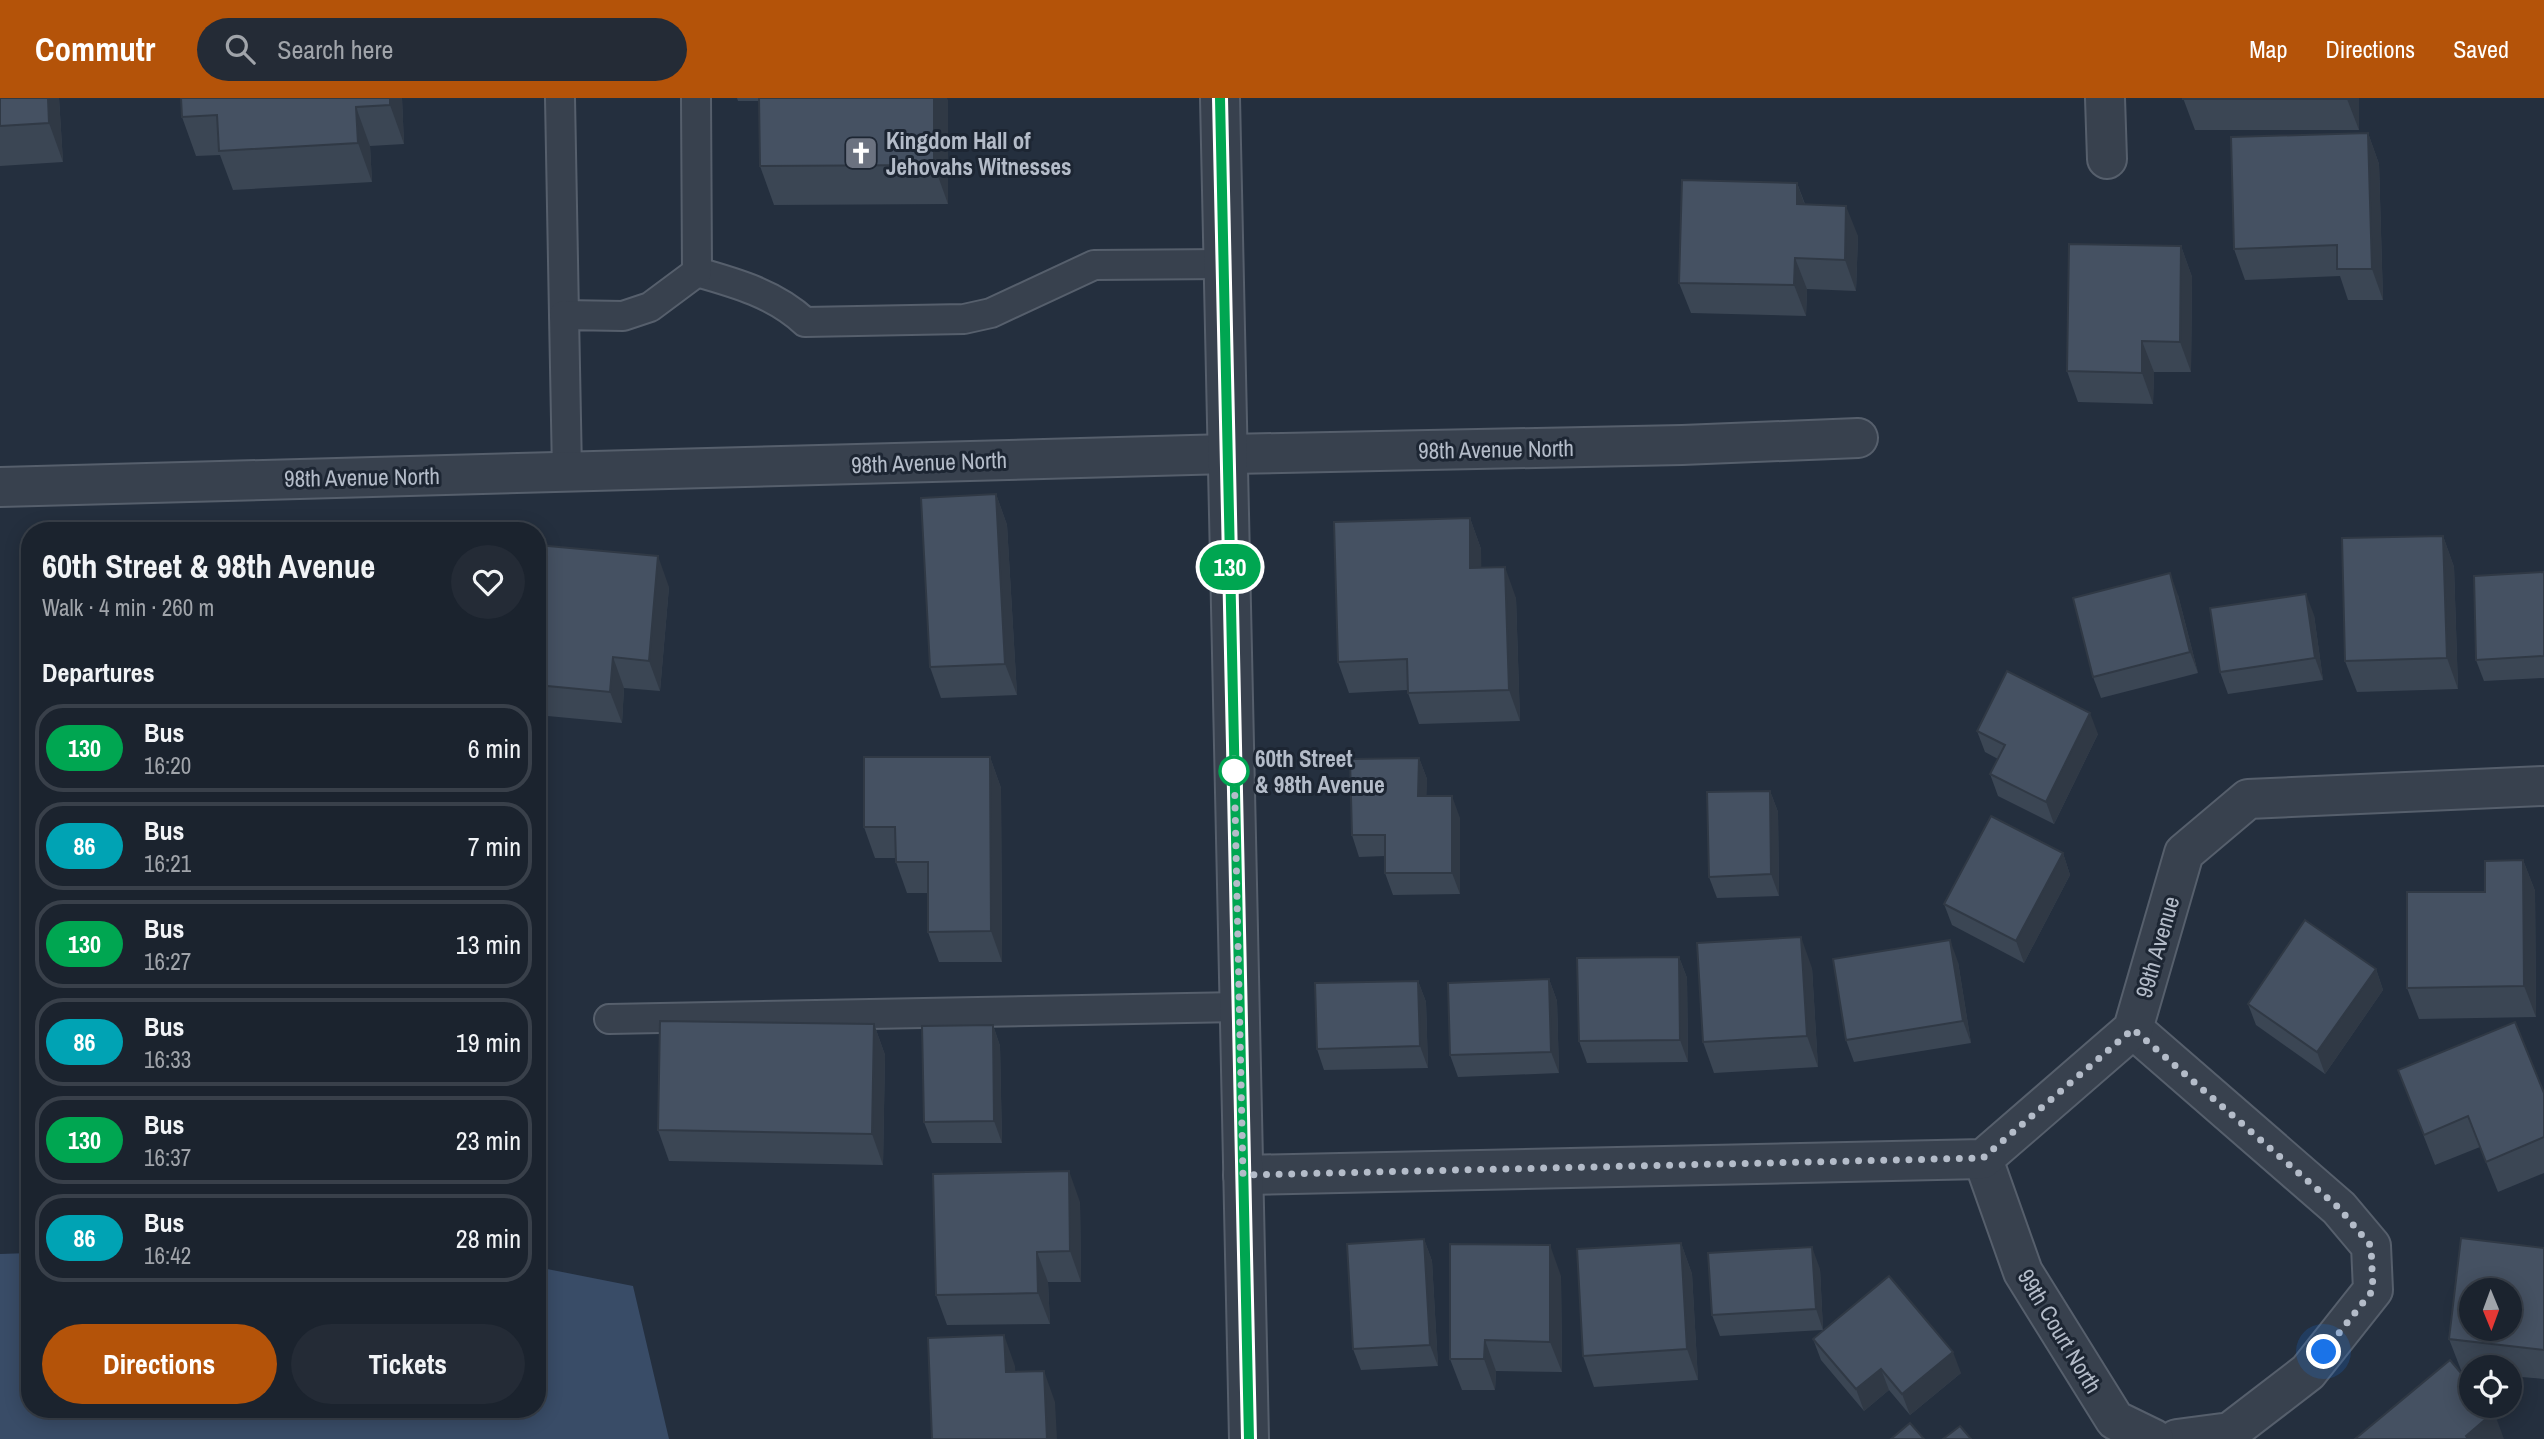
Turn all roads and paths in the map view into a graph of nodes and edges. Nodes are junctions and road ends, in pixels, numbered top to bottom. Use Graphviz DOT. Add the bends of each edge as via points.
graph roads {
  1 [pos="560,98"];
  2 [pos="695,98"];
  3 [pos="1220,98"];
  4 [pos="2105,98"];
  5 [pos="2107,159"];
  6 [pos="1224,264"];
  7 [pos="698,272"];
  8 [pos="564,315"];
  9 [pos="1858,438"];
  10 [pos="1228,454"];
  11 [pos="567,472"];
  12 [pos="0,487"];
  13 [pos="2544,786"];
  14 [pos="1240,1007"];
  15 [pos="609,1019"];
  16 [pos="2133,1029"];
  17 [pos="1983,1158"];
  18 [pos="1243,1175"];
  19 [pos="1249,1439"];
  20 [pos="2154,1439"];
  21 [pos="2177,1439"];
  1 -- 8 [label="lane"];
  2 -- 7 [label="lane"];
  3 -- 6 [label="street"];
  4 -- 5 [label="street"];
  6 -- 7 [label="lane" via="1094,265 964,319 805,322 786,304"];
  6 -- 10 [label="street"];
  7 -- 8 [label="lane" via="650,307 624,316"];
  8 -- 11 [label="lane"];
  9 -- 10 [label="street, 98th Avenue North"];
  10 -- 11 [label="street, 98th Avenue North"];
  10 -- 14 [label="street"];
  11 -- 12 [label="street, 98th Avenue North"];
  13 -- 16 [label="street, 99th Avenue" via="2248,799 2184,853"];
  14 -- 15 [label="lane"];
  14 -- 18 [label="street"];
  16 -- 17 [label="street, 99th Avenue"];
  16 -- 21 [label="street" via="2339,1208 2371,1246 2373,1290 2308,1372 2230,1432"];
  17 -- 18 [label="street"];
  17 -- 20 [label="street, 99th Court North" via="2023,1272 2115,1420"];
  18 -- 19 [label="street"];
}
